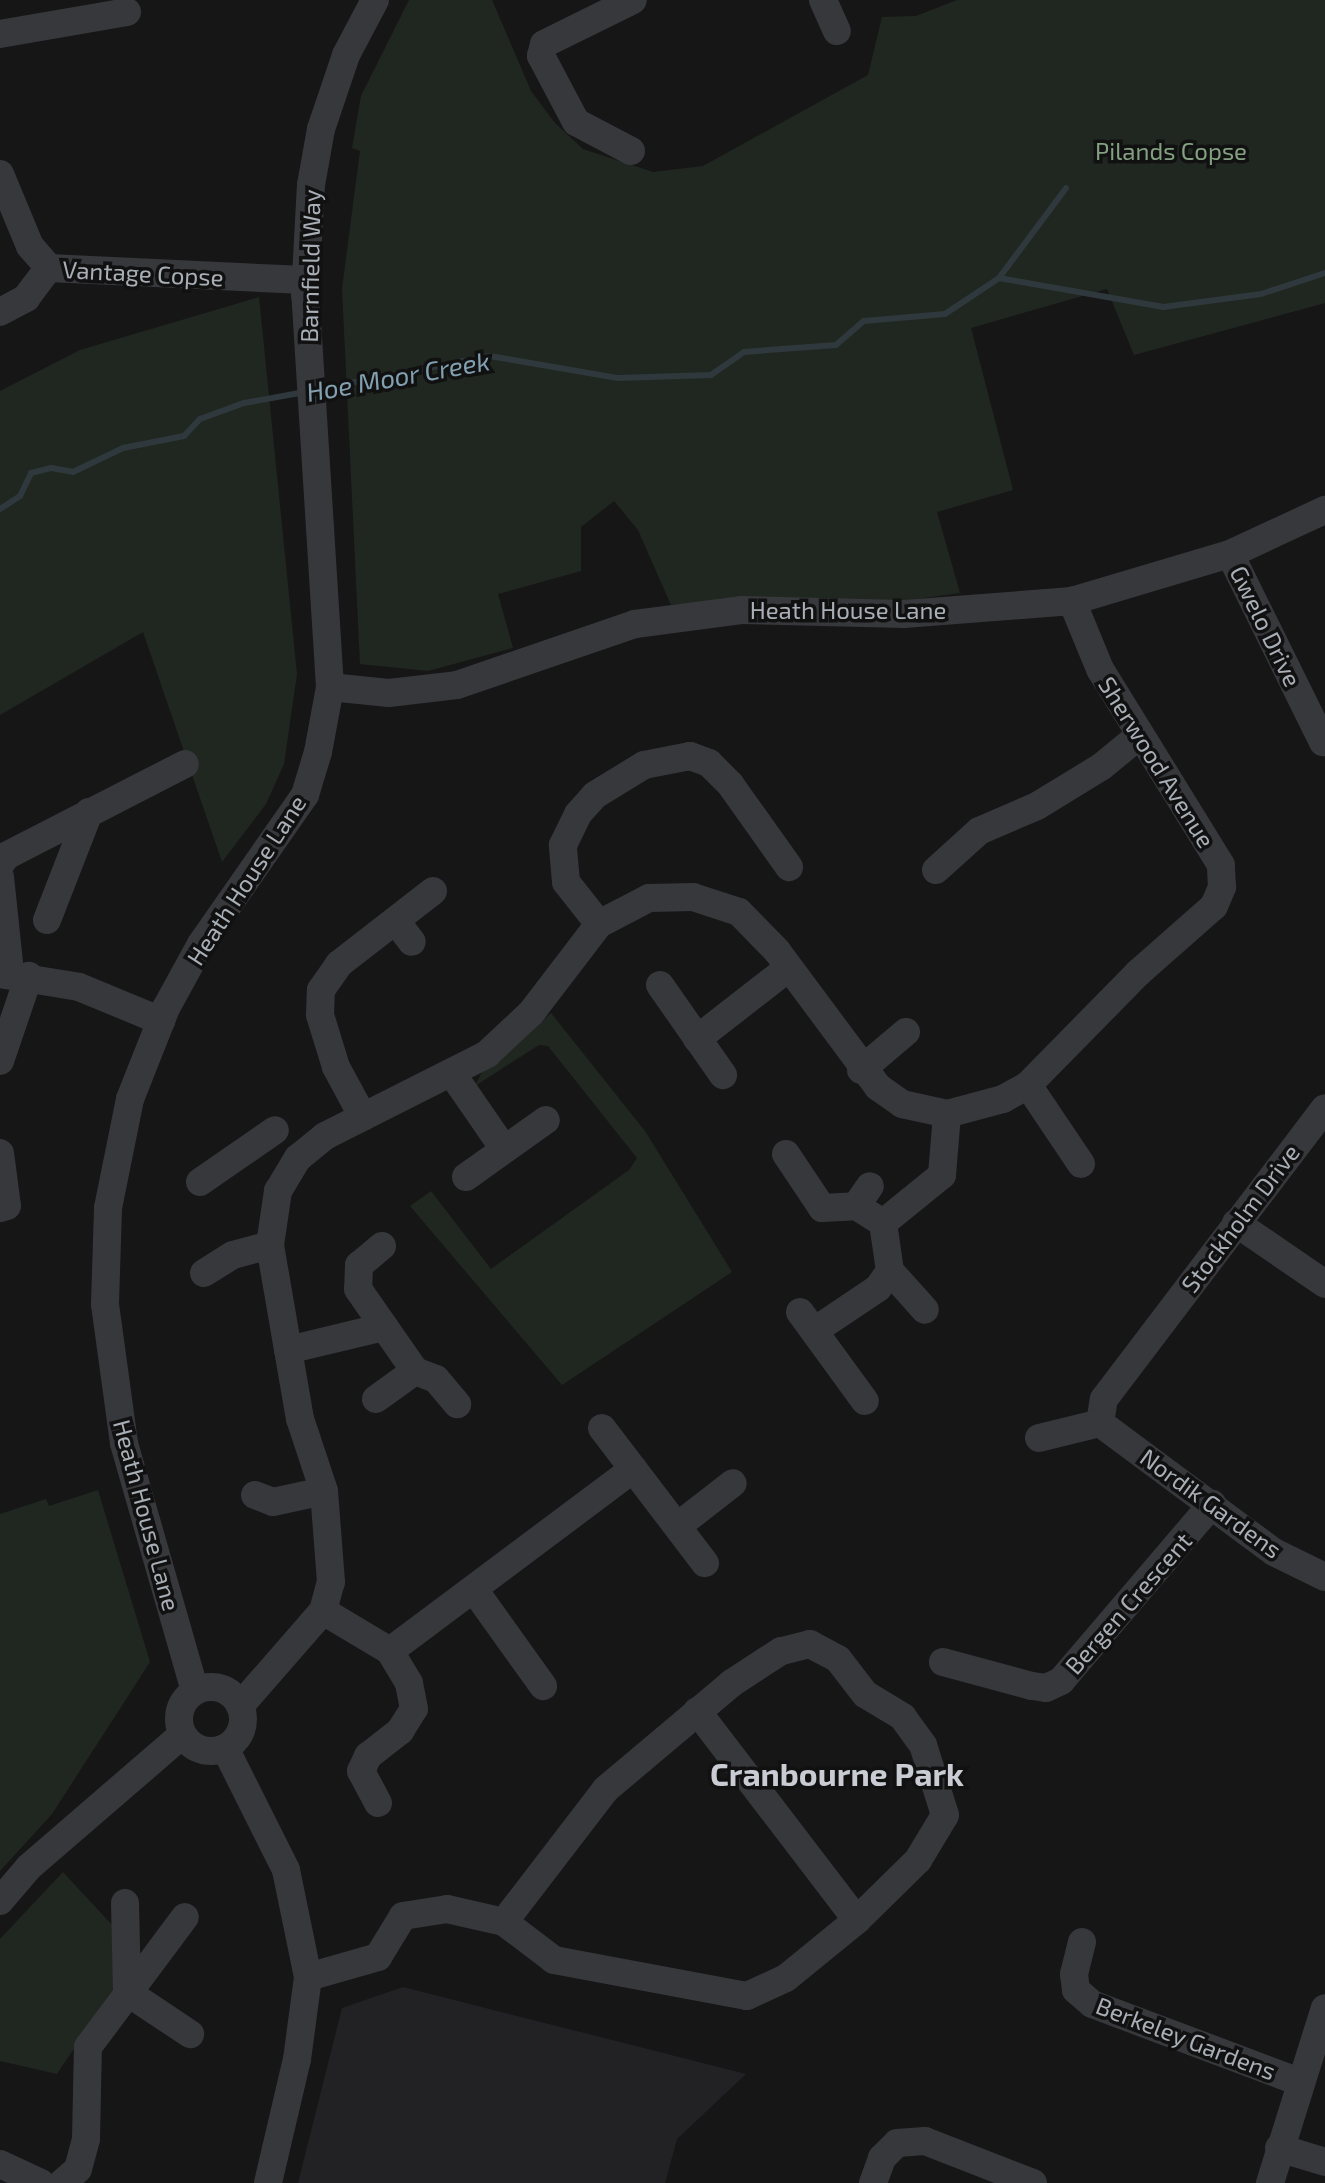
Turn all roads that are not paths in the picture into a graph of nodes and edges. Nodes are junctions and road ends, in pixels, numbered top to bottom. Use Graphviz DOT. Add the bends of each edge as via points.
graph roads {
  1 [pos="375,0"];
  2 [pos="633,0"];
  3 [pos="823,0"];
  4 [pos="127,12"];
  5 [pos="837,31"];
  6 [pos="0,34"];
  7 [pos="631,151"];
  8 [pos="0,174"];
  9 [pos="49,268"];
  10 [pos="305,288"];
  11 [pos="0,312"];
  12 [pos="1325,510"];
  13 [pos="1230,554"];
  14 [pos="1072,601"];
  15 [pos="330,687"];
  16 [pos="1140,735"];
  17 [pos="1323,742"];
  18 [pos="185,764"];
  19 [pos="89,812"];
  20 [pos="772,856"];
  21 [pos="0,865"];
  22 [pos="936,870"];
  23 [pos="0,877"];
  24 [pos="433,891"];
  25 [pos="47,920"];
  26 [pos="599,924"];
  27 [pos="787,969"];
  28 [pos="13,974"];
  29 [pos="660,985"];
  30 [pos="161,1021"];
  31 [pos="906,1032"];
  32 [pos="697,1039"];
  33 [pos="0,1061"];
  34 [pos="861,1070"];
  35 [pos="453,1075"];
  36 [pos="723,1075"];
  37 [pos="1028,1085"];
  38 [pos="1325,1108"];
  39 [pos="947,1114"];
  40 [pos="363,1117"];
  41 [pos="546,1120"];
  42 [pos="275,1130"];
  43 [pos="504,1149"];
  44 [pos="247,1151"];
  45 [pos="0,1153"];
  46 [pos="786,1154"];
  47 [pos="1081,1164"];
  48 [pos="466,1177"];
  49 [pos="200,1182"];
  50 [pos="278,1191"];
  51 [pos="0,1208"];
  52 [pos="883,1223"];
  53 [pos="1236,1223"];
  54 [pos="270,1245"];
  55 [pos="382,1246"];
  56 [pos="890,1271"];
  57 [pos="204,1273"];
  58 [pos="1325,1284"];
  59 [pos="925,1310"];
  60 [pos="384,1327"];
  61 [pos="288,1350"];
  62 [pos="415,1371"];
  63 [pos="376,1399"];
  64 [pos="865,1401"];
  65 [pos="457,1404"];
  66 [pos="1100,1423"];
  67 [pos="602,1428"];
  68 [pos="1039,1438"];
  69 [pos="633,1469"];
  70 [pos="733,1483"];
  71 [pos="324,1491"];
  72 [pos="262,1504"];
  73 [pos="1212,1504"];
  74 [pos="679,1525"];
  75 [pos="705,1563"];
  76 [pos="1325,1577"];
  77 [pos="475,1591"];
  78 [pos="323,1611"];
  79 [pos="390,1651"];
  80 [pos="943,1662"];
  81 [pos="543,1686"];
  82 [pos="195,1691"];
  83 [pos="240,1706"];
  84 [pos="697,1711"];
  85 [pos="182,1735"];
  86 [pos="225,1748"];
  87 [pos="378,1803"];
  88 [pos="0,1901"];
  89 [pos="125,1903"];
  90 [pos="185,1917"];
  91 [pos="857,1920"];
  92 [pos="504,1922"];
  93 [pos="1082,1942"];
  94 [pos="308,1977"];
  95 [pos="127,1992"];
  96 [pos="1325,2008"];
  97 [pos="190,2034"];
  98 [pos="1300,2082"];
  99 [pos="1279,2148"];
  100 [pos="1325,2162"];
  101 [pos="0,2164"];
  102 [pos="41,2183"];
  103 [pos="62,2183"];
  104 [pos="268,2183"];
  105 [pos="873,2183"];
  106 [pos="1033,2183"];
  107 [pos="1270,2183"];
  1 -- 10 [label="street, Barnfield Way" via="346,55 321,129 311,185"];
  2 -- 7 [label="street" via="544,44 541,56 576,122"];
  3 -- 5 [label="street"];
  4 -- 6 [label="street"];
  8 -- 9 [label="street" via="30,246"];
  9 -- 10 [label="street, Vantage Copse"];
  9 -- 11 [label="street, Vantage Copse" via="26,298"];
  10 -- 15 [label="street, Barnfield Way"];
  12 -- 13 [label="street, Heath House Lane"];
  13 -- 14 [label="street, Heath House Lane"];
  13 -- 17 [label="street, Gwelo Drive"];
  14 -- 15 [label="street, Heath House Lane" via="904,614 741,610 635,624 457,685 389,693"];
  14 -- 16 [label="street, Sherwood Avenue" via="1100,669"];
  15 -- 30 [label="street, Heath House Lane" via="305,795 201,944"];
  16 -- 22 [label="street" via="1101,767 1037,806 979,831"];
  16 -- 37 [label="street, Sherwood Avenue" via="1221,865 1222,887 1214,906 1138,973"];
  18 -- 19 [label="street"];
  19 -- 21 [label="street" via="6,856"];
  19 -- 25 [label="street"];
  20 -- 26 [label="street" via="730,784 709,763 690,756 644,765 595,795 578,814 563,845 566,882"];
  23 -- 28 [label="street"];
  24 -- 40 [label="street" via="404,932 339,964 321,990 320,1015 336,1067"];
  26 -- 27 [label="street" via="649,898 673,895 719,902 757,927"];
  26 -- 35 [label="street" via="513,1034"];
  27 -- 32 [label="street"];
  27 -- 34 [label="street"];
  28 -- 30 [label="street" via="79,987"];
  28 -- 33 [label="street"];
  29 -- 32 [label="street"];
  30 -- 82 [label="street, Heath House Lane" via="130,1099 108,1208 105,1304 124,1443"];
  31 -- 34 [label="street"];
  32 -- 36 [label="street"];
  34 -- 39 [label="street" via="902,1104"];
  35 -- 40 [label="street"];
  35 -- 43 [label="street"];
  37 -- 39 [label="street" via="1003,1099"];
  37 -- 47 [label="street"];
  38 -- 53 [label="street, Stockholm Drive"];
  39 -- 52 [label="street" via="942,1175"];
  40 -- 50 [label="street" via="325,1136 298,1158"];
  41 -- 43 [label="street"];
  42 -- 44 [label="street"];
  43 -- 48 [label="street"];
  44 -- 49 [label="street"];
  44 -- 50 [label="street"];
  45 -- 51 [label="street" via="7,1206"];
  46 -- 52 [label="street" via="822,1208 863,1196"];
  50 -- 54 [label="street"];
  52 -- 56 [label="street"];
  53 -- 58 [label="street"];
  53 -- 66 [label="street, Stockholm Drive" via="1104,1399"];
  54 -- 57 [label="street" via="233,1255"];
  54 -- 61 [label="street"];
  55 -- 60 [label="street" via="359,1265 358,1289"];
  56 -- 59 [label="street"];
  56 -- 64 [label="street" via="878,1288 807,1322"];
  60 -- 61 [label="street"];
  60 -- 62 [label="street"];
  61 -- 71 [label="street" via="300,1419"];
  62 -- 63 [label="street"];
  62 -- 65 [label="street" via="436,1379"];
  66 -- 68 [label="street"];
  66 -- 73 [label="street, Nordik Gardens"];
  67 -- 69 [label="street"];
  69 -- 74 [label="street"];
  69 -- 77 [label="street"];
  70 -- 74 [label="street"];
  71 -- 72 [label="street"];
  71 -- 78 [label="street" via="331,1582"];
  73 -- 76 [label="street, Nordik Gardens" via="1274,1552"];
  73 -- 80 [label="street, Bergen Crescent" via="1061,1681 1046,1688 1032,1686"];
  74 -- 75 [label="street"];
  77 -- 79 [label="street"];
  77 -- 81 [label="street"];
  78 -- 79 [label="street"];
  78 -- 83 [label="street"];
  79 -- 87 [label="street" via="409,1683 414,1709 400,1731 368,1756 361,1771"];
  82 -- 83 [label="street" via="217,1687"];
  82 -- 85 [label="street" via="179,1713"];
  83 -- 86 [label="street" via="242,1728"];
  84 -- 91 [label="street"];
  84 -- 91 [label="street" via="781,1651 810,1644 838,1659 865,1694 903,1717 923,1745 945,1815 918,1860"];
  84 -- 92 [label="street" via="606,1789"];
  85 -- 86 [label="street" via="203,1751"];
  85 -- 88 [label="street" via="29,1867"];
  86 -- 94 [label="street" via="286,1870"];
  89 -- 95 [label="street"];
  90 -- 95 [label="street"];
  91 -- 92 [label="street" via="786,1978 747,1996 554,1960"];
  92 -- 94 [label="street" via="447,1909 403,1916 378,1957"];
  93 -- 98 [label="street, Berkeley Gardens" via="1076,1990 1092,2004"];
  94 -- 104 [label="street" via="297,2059"];
  95 -- 97 [label="street"];
  95 -- 103 [label="street" via="88,2047 86,2139 78,2169"];
  96 -- 98 [label="street"];
  98 -- 99 [label="street"];
  99 -- 100 [label="street"];
  99 -- 107 [label="street"];
  101 -- 102 [label="street"];
  105 -- 106 [label="street" via="882,2158 897,2143 925,2141"];
}
